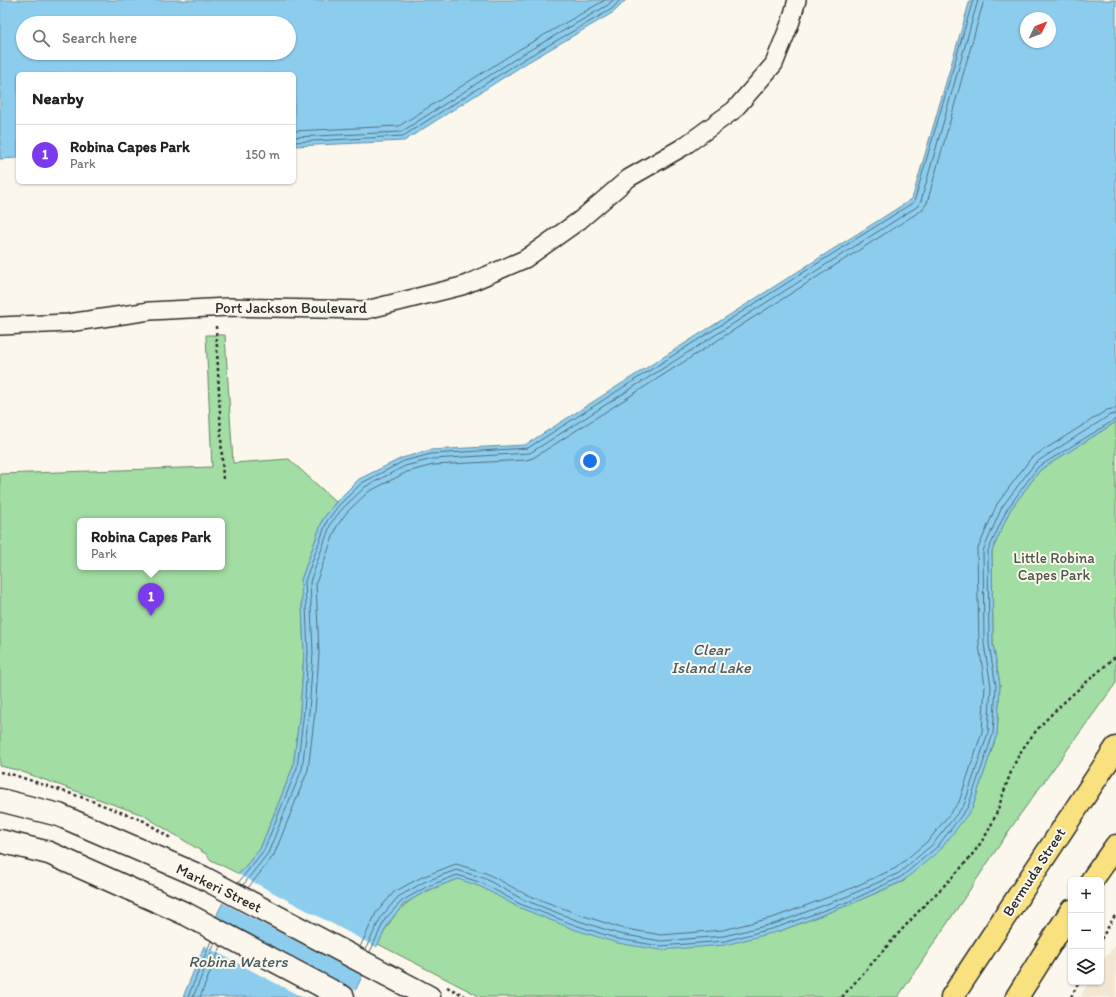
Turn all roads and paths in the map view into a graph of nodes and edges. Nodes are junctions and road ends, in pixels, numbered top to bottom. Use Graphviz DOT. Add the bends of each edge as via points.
graph roads {
  1 [pos="797,0"];
  2 [pos="216,308"];
  3 [pos="0,326"];
  4 [pos="223,480"];
  5 [pos="1116,656"];
  6 [pos="1116,748"];
  7 [pos="0,800"];
  8 [pos="0,841"];
  9 [pos="1116,846"];
  10 [pos="1094,877"];
  11 [pos="1070,913"];
  12 [pos="1116,914"];
  13 [pos="1104,934"];
  14 [pos="1077,985"];
  15 [pos="343,997"];
  16 [pos="429,997"];
  17 [pos="842,997"];
  18 [pos="952,997"];
  19 [pos="1016,997"];
  20 [pos="1071,997"];
  1 -- 2 [label="street, Port Jackson Boulevard" via="774,64 734,110 683,147 629,178 580,220 524,259 462,286 366,310"];
  2 -- 3 [label="street, Port Jackson Boulevard" via="150,311 68,323"];
  2 -- 4 [label="path"];
  5 -- 17 [label="path" via="1028,740 1018,757 983,840 962,868"];
  6 -- 18 [label="main road, Bermuda Street"];
  7 -- 16 [label="main road, Markeri Street" via="59,816 202,877"];
  8 -- 15 [label="main road" via="49,853 186,914"];
  9 -- 10 [label="main road"];
  11 -- 19 [label="main road"];
  12 -- 13 [label="path"];
  14 -- 20 [label="path"];
}
